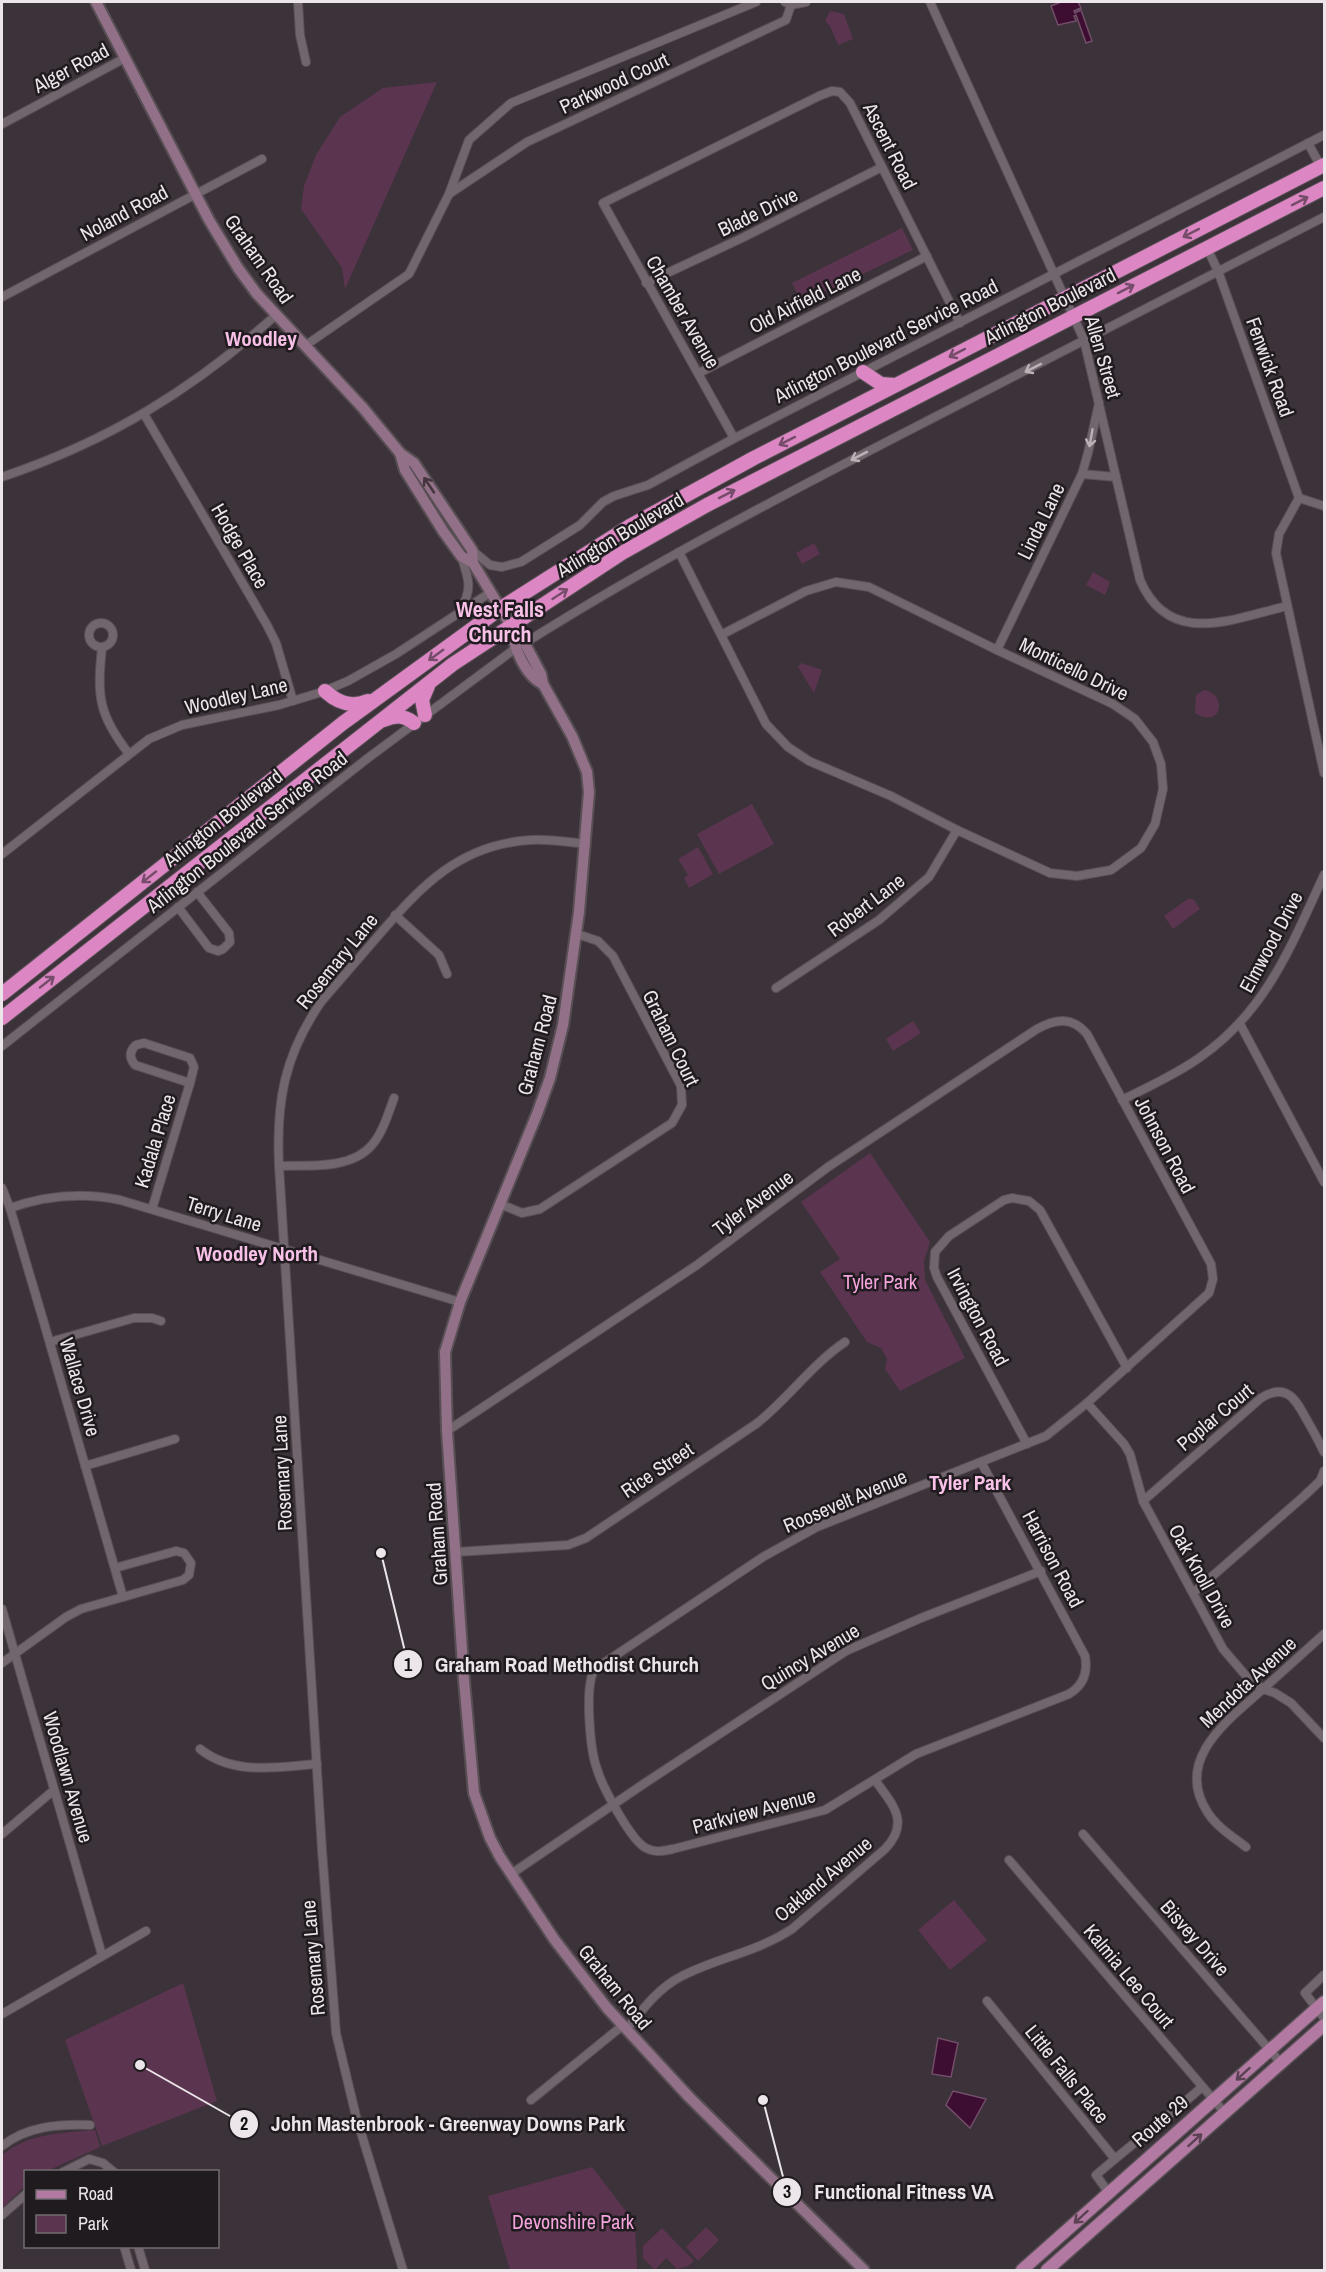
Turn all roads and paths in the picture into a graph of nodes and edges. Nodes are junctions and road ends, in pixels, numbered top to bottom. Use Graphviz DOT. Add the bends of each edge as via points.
graph roads {
  1 [pos="96,2"];
  2 [pos="298,2"];
  3 [pos="756,2"];
  4 [pos="806,2"];
  5 [pos="930,2"];
  6 [pos="788,3"];
  7 [pos="125,58"];
  8 [pos="306,62"];
  9 [pos="2,124"];
  10 [pos="1324,135"];
  11 [pos="1308,143"];
  12 [pos="262,159"];
  13 [pos="1323,166"];
  14 [pos="882,167"];
  15 [pos="1324,188"];
  16 [pos="195,194"];
  17 [pos="450,194"];
  18 [pos="603,203"];
  19 [pos="1324,217"];
  20 [pos="1207,248"];
  21 [pos="927,256"];
  22 [pos="1218,271"];
  23 [pos="1054,273"];
  24 [pos="646,283"];
  25 [pos="2,297"];
  26 [pos="1066,298"];
  27 [pos="276,315"];
  28 [pos="1074,316"];
  29 [pos="960,323"];
  30 [pos="1084,340"];
  31 [pos="306,345"];
  32 [pos="863,372"];
  33 [pos="699,373"];
  34 [pos="895,385"];
  35 [pos="1099,401"];
  36 [pos="858,404"];
  37 [pos="144,414"];
  38 [pos="734,438"];
  39 [pos="400,453"];
  40 [pos="1082,474"];
  41 [pos="2,477"];
  42 [pos="1116,477"];
  43 [pos="1299,498"];
  44 [pos="1324,506"];
  45 [pos="472,550"];
  46 [pos="679,552"];
  47 [pos="461,556"];
  48 [pos="473,563"];
  49 [pos="490,592"];
  50 [pos="1287,606"];
  51 [pos="501,608"];
  52 [pos="459,612"];
  53 [pos="511,626"];
  54 [pos="721,635"];
  55 [pos="521,646"];
  56 [pos="102,647"];
  57 [pos="997,650"];
  58 [pos="429,683"];
  59 [pos="325,691"];
  60 [pos="381,695"];
  61 [pos="293,701"];
  62 [pos="420,719"];
  63 [pos="376,723"];
  64 [pos="129,754"];
  65 [pos="1324,773"];
  66 [pos="957,830"];
  67 [pos="586,844"];
  68 [pos="2,854"];
  69 [pos="1324,875"];
  70 [pos="197,892"];
  71 [pos="178,907"];
  72 [pos="395,915"];
  73 [pos="577,934"];
  74 [pos="447,974"];
  75 [pos="776,988"];
  76 [pos="2,994"];
  77 [pos="2,1018"];
  78 [pos="1240,1024"];
  79 [pos="1082,1029"];
  80 [pos="2,1046"];
  81 [pos="190,1083"];
  82 [pos="394,1098"];
  83 [pos="1122,1100"];
  84 [pos="682,1105"];
  85 [pos="693,1108"];
  86 [pos="279,1166"];
  87 [pos="1324,1182"];
  88 [pos="2,1188"];
  89 [pos="500,1204"];
  90 [pos="10,1208"];
  91 [pos="152,1209"];
  92 [pos="284,1249"];
  93 [pos="1213,1279"];
  94 [pos="460,1302"];
  95 [pos="161,1321"];
  96 [pos="50,1342"];
  97 [pos="845,1342"];
  98 [pos="1127,1368"];
  99 [pos="1087,1403"];
  100 [pos="447,1431"];
  101 [pos="175,1439"];
  102 [pos="1027,1444"];
  103 [pos="1324,1452"];
  104 [pos="981,1462"];
  105 [pos="85,1466"];
  106 [pos="1324,1471"];
  107 [pos="1143,1501"];
  108 [pos="456,1552"];
  109 [pos="115,1568"];
  110 [pos="1041,1571"];
  111 [pos="1193,1593"];
  112 [pos="123,1597"];
  113 [pos="2,1609"];
  114 [pos="1324,1634"];
  115 [pos="15,1653"];
  116 [pos="2,1663"];
  117 [pos="1085,1674"];
  118 [pos="1263,1689"];
  119 [pos="1324,1738"];
  120 [pos="201,1749"];
  121 [pos="317,1764"];
  122 [pos="875,1780"];
  123 [pos="54,1790"];
  124 [pos="615,1806"];
  125 [pos="2,1834"];
  126 [pos="1083,1834"];
  127 [pos="1246,1847"];
  128 [pos="1009,1860"];
  129 [pos="511,1874"];
  130 [pos="146,1931"];
  131 [pos="102,1955"];
  132 [pos="1324,1976"];
  133 [pos="987,2001"];
  134 [pos="1322,2009"];
  135 [pos="2,2014"];
  136 [pos="1324,2025"];
  137 [pos="624,2028"];
  138 [pos="1270,2049"];
  139 [pos="1281,2063"];
  140 [pos="1202,2087"];
  141 [pos="531,2100"];
  142 [pos="1213,2100"];
  143 [pos="1225,2113"];
  144 [pos="90,2124"];
  145 [pos="2,2146"];
  146 [pos="1115,2159"];
  147 [pos="106,2168"];
  148 [pos="67,2170"];
  149 [pos="1109,2193"];
  150 [pos="24,2196"];
  151 [pos="2,2215"];
  152 [pos="124,2248"];
  153 [pos="138,2248"];
  154 [pos="131,2271"];
  155 [pos="145,2271"];
  156 [pos="403,2271"];
  157 [pos="864,2271"];
  158 [pos="1022,2271"];
  159 [pos="1047,2271"];
  1 -- 7 [label="street, Graham Road"];
  2 -- 8 [label="street"];
  3 -- 17 [label="street, Parkwood Court" via="511,103 470,140"];
  4 -- 6 [label="street, Parkwood Court"];
  5 -- 23 [label="street, Allen Street"];
  6 -- 17 [label="street, Parkwood Court" via="786,20 527,142"];
  7 -- 9 [label="street, Alger Road"];
  7 -- 16 [label="street, Graham Road"];
  10 -- 11 [label="street, Arlington Boulevard Service Road"];
  11 -- 13 [label="street"];
  11 -- 23 [label="street, Arlington Boulevard Service Road"];
  12 -- 16 [label="street, Noland Road"];
  13 -- 26 [label="highway, Arlington Boulevard, one-way"];
  14 -- 18 [label="street, Ascent Road" via="850,103 840,92 832,91"];
  14 -- 21 [label="street, Ascent Road"];
  14 -- 24 [label="street, Blade Drive"];
  20 -- 15 [label="highway, Arlington Boulevard, one-way"];
  16 -- 25 [label="street, Noland Road"];
  16 -- 27 [label="street, Graham Road" via="238,268"];
  17 -- 31 [label="street, Parkwood Court" via="409,274"];
  18 -- 24 [label="street, Chamber Avenue"];
  19 -- 22 [label="street, Arlington Boulevard Service Road"];
  20 -- 22 [label="street, Fenwick Road"];
  28 -- 20 [label="highway, Arlington Boulevard, one-way"];
  21 -- 29 [label="street, Ascent Road"];
  21 -- 33 [label="street, Old Airfield Lane"];
  22 -- 30 [label="street, Arlington Boulevard Service Road"];
  22 -- 43 [label="street, Fenwick Road"];
  23 -- 26 [label="street, Allen Street"];
  23 -- 29 [label="street, Arlington Boulevard Service Road"];
  24 -- 33 [label="street, Chamber Avenue"];
  26 -- 28 [label="street, Allen Street"];
  26 -- 34 [label="highway, Arlington Boulevard, one-way"];
  27 -- 31 [label="street, Graham Road"];
  27 -- 37 [label="street" via="212,369"];
  28 -- 30 [label="street, Allen Street"];
  53 -- 28 [label="highway, Arlington Boulevard, one-way" via="622,553 707,505"];
  29 -- 32 [label="street, Arlington Boulevard Service Road"];
  30 -- 35 [label="street, Allen Street"];
  30 -- 46 [label="street, Arlington Boulevard Service Road, one-way"];
  31 -- 39 [label="street, Graham Road"];
  32 -- 34 [label="highway" via="881,384"];
  32 -- 36 [label="highway" via="864,387"];
  32 -- 38 [label="street, Arlington Boulevard Service Road"];
  33 -- 38 [label="street, Chamber Avenue"];
  34 -- 36 [label="highway, Arlington Boulevard"];
  35 -- 40 [label="street, Linda Lane, one-way"];
  35 -- 42 [label="street, Allen Street"];
  36 -- 51 [label="highway, Arlington Boulevard, one-way" via="640,520"];
  37 -- 41 [label="street" via="59,456"];
  37 -- 61 [label="street, Hodge Place" via="267,625"];
  38 -- 45 [label="street, Arlington Boulevard Service Road" via="648,484 603,502 580,525 511,566 490,565"];
  45 -- 39 [label="street, Graham Road, one-way" via="414,463"];
  39 -- 47 [label="street" via="408,474"];
  40 -- 42 [label="street"];
  40 -- 57 [label="street, Linda Lane"];
  42 -- 50 [label="street, Allen Street" via="1140,580 1158,608 1179,621 1202,625"];
  43 -- 44 [label="street"];
  43 -- 50 [label="street" via="1283,525 1275,553"];
  45 -- 48 [label="street, Graham Road"];
  46 -- 54 [label="street, Monticello Drive"];
  46 -- 55 [label="street, Arlington Boulevard Service Road"];
  47 -- 48 [label="street"];
  47 -- 52 [label="street" via="469,579 468,597"];
  48 -- 49 [label="street, Graham Road"];
  49 -- 51 [label="street, Graham Road"];
  49 -- 52 [label="street, Woodley Lane"];
  50 -- 65 [label="street"];
  51 -- 53 [label="street, Graham Road"];
  51 -- 60 [label="highway, Arlington Boulevard, one-way"];
  52 -- 59 [label="street, Woodley Lane" via="371,669"];
  53 -- 55 [label="street, Graham Road"];
  53 -- 58 [label="highway, Arlington Boulevard"];
  54 -- 57 [label="street, Monticello Drive" via="806,591 836,582 869,586"];
  54 -- 66 [label="street, Monticello Drive" via="766,724 788,747 809,761"];
  55 -- 62 [label="street, Arlington Boulevard Service Road"];
  55 -- 67 [label="street, Graham Road" via="541,674 587,772"];
  56 -- 64 [label="street" via="102,709"];
  57 -- 66 [label="street, Monticello Drive" via="1113,704 1135,719 1153,742 1161,764 1163,789 1155,824 1141,848 1111,870 1077,876 1050,873"];
  58 -- 62 [label="highway"];
  58 -- 63 [label="highway, Arlington Boulevard"];
  59 -- 60 [label="highway" via="353,705"];
  59 -- 61 [label="street, Woodley Lane"];
  60 -- 76 [label="highway, Arlington Boulevard, one-way"];
  61 -- 64 [label="street, Woodley Lane" via="182,725 149,739"];
  62 -- 63 [label="highway" via="399,716"];
  62 -- 70 [label="street, Arlington Boulevard Service Road"];
  77 -- 63 [label="highway, Arlington Boulevard, one-way"];
  64 -- 68 [label="street, Woodley Lane"];
  66 -- 75 [label="street, Robert Lane" via="929,877 884,916"];
  67 -- 72 [label="street, Rosemary Lane" via="530,840 490,847 431,879"];
  67 -- 73 [label="street, Graham Road"];
  69 -- 78 [label="street, Elmwood Drive" via="1277,974"];
  70 -- 71 [label="street, Arlington Boulevard Service Road"];
  70 -- 71 [label="street" via="229,933 230,942 223,949 209,948"];
  71 -- 80 [label="street, Arlington Boulevard Service Road"];
  72 -- 74 [label="street" via="439,955"];
  72 -- 86 [label="street, Rosemary Lane" via="321,1002 298,1039 282,1088"];
  73 -- 84 [label="street, Graham Court" via="598,941 613,956 681,1086"];
  73 -- 89 [label="street, Graham Road" via="570,993 550,1078"];
  78 -- 83 [label="street, Elmwood Drive" via="1198,1059"];
  78 -- 87 [label="street"];
  79 -- 83 [label="street, Johnson Road"];
  79 -- 100 [label="street, Tyler Avenue" via="1064,1020 1036,1029 828,1167 697,1265"];
  81 -- 81 [label="street, Kadala Place" via="135,1065 131,1058 133,1048 144,1043 190,1058 194,1067"];
  81 -- 91 [label="street, Kadala Place"];
  82 -- 86 [label="street" via="379,1135 357,1157 337,1163"];
  83 -- 93 [label="street, Johnson Road" via="1210,1264"];
  84 -- 85 [label="street"];
  84 -- 89 [label="street, Graham Court" via="672,1123 540,1209 522,1213"];
  86 -- 92 [label="street, Rosemary Lane"];
  88 -- 90 [label="street, Wallace Drive"];
  89 -- 94 [label="street, Graham Road"];
  90 -- 91 [label="street, Terry Lane" via="43,1198 90,1195"];
  90 -- 96 [label="street, Wallace Drive"];
  91 -- 92 [label="street, Terry Lane"];
  92 -- 94 [label="street, Terry Lane"];
  92 -- 121 [label="street, Rosemary Lane"];
  93 -- 98 [label="street, Roosevelt Avenue" via="1204,1300"];
  94 -- 100 [label="street, Graham Road" via="445,1352"];
  95 -- 96 [label="street" via="134,1318"];
  96 -- 105 [label="street, Wallace Drive"];
  97 -- 108 [label="street, Rice Street" via="756,1424 586,1538 568,1545"];
  98 -- 99 [label="street, Roosevelt Avenue"];
  98 -- 102 [label="street, Irvington Road" via="1035,1205 1020,1199 1004,1200 949,1236 935,1252 937,1277"];
  99 -- 102 [label="street, Roosevelt Avenue" via="1057,1430"];
  99 -- 107 [label="street, Oak Knoll Drive" via="1130,1454"];
  100 -- 108 [label="street, Graham Road"];
  101 -- 105 [label="street"];
  102 -- 104 [label="street, Roosevelt Avenue"];
  103 -- 107 [label="street, Poplar Court" via="1295,1399 1272,1392"];
  104 -- 110 [label="street, Harrison Road"];
  104 -- 124 [label="street, Roosevelt Avenue" via="791,1540 595,1669 588,1689 592,1749 597,1770"];
  105 -- 109 [label="street, Wallace Drive"];
  106 -- 111 [label="street" via="1312,1489"];
  107 -- 111 [label="street, Oak Knoll Drive"];
  108 -- 129 [label="street, Graham Road" via="474,1792 490,1838"];
  109 -- 112 [label="street, Wallace Drive"];
  109 -- 112 [label="street" via="176,1551 184,1553 191,1563 189,1575 183,1580"];
  110 -- 117 [label="street, Harrison Road" via="1085,1656"];
  110 -- 124 [label="street, Quincy Avenue" via="846,1651"];
  111 -- 118 [label="street, Oak Knoll Drive" via="1223,1648"];
  112 -- 115 [label="street" via="81,1609"];
  113 -- 115 [label="street, Woodlawn Avenue"];
  114 -- 118 [label="street, Mendota Avenue"];
  115 -- 116 [label="street"];
  115 -- 123 [label="street, Woodlawn Avenue"];
  117 -- 122 [label="street, Parkview Avenue" via="1069,1694 916,1754"];
  118 -- 119 [label="street, Oak Knoll Drive" via="1291,1703"];
  118 -- 127 [label="street, Mendota Avenue" via="1213,1735 1198,1767 1199,1788 1208,1812"];
  120 -- 121 [label="street" via="219,1762 243,1768"];
  121 -- 156 [label="street, Rosemary Lane" via="336,2033"];
  122 -- 124 [label="street, Parkview Avenue" via="846,1799 808,1816 660,1851 640,1844"];
  122 -- 137 [label="street, Oakland Avenue" via="898,1822 895,1837 885,1849 776,1940 668,1984"];
  123 -- 125 [label="street"];
  123 -- 131 [label="street, Woodlawn Avenue"];
  124 -- 129 [label="street"];
  126 -- 138 [label="street, Bisvey Drive"];
  128 -- 140 [label="street, Kalmia Lee Court"];
  129 -- 137 [label="street, Graham Road" via="560,1948"];
  130 -- 131 [label="street"];
  131 -- 135 [label="street"];
  132 -- 134 [label="street" via="1305,1993"];
  133 -- 146 [label="street, Little Falls Place"];
  134 -- 138 [label="main road, Route 29"];
  136 -- 139 [label="main road, Route 29"];
  137 -- 141 [label="street, Oakland Avenue"];
  137 -- 157 [label="street, Graham Road"];
  138 -- 139 [label="street, Bisvey Drive"];
  138 -- 142 [label="main road, Route 29, one-way"];
  139 -- 143 [label="main road, Route 29"];
  140 -- 142 [label="street, Kalmia Lee Court"];
  140 -- 146 [label="street"];
  142 -- 143 [label="street, Kalmia Lee Court"];
  142 -- 149 [label="main road, Route 29"];
  159 -- 143 [label="main road, Route 29, one-way"];
  144 -- 145 [label="street" via="37,2128"];
  146 -- 149 [label="street" via="1096,2175"];
  147 -- 148 [label="street" via="89,2159"];
  149 -- 158 [label="main road, Route 29, one-way"];
  150 -- 151 [label="street"];
  152 -- 154 [label="street"];
  153 -- 155 [label="street"];
}
